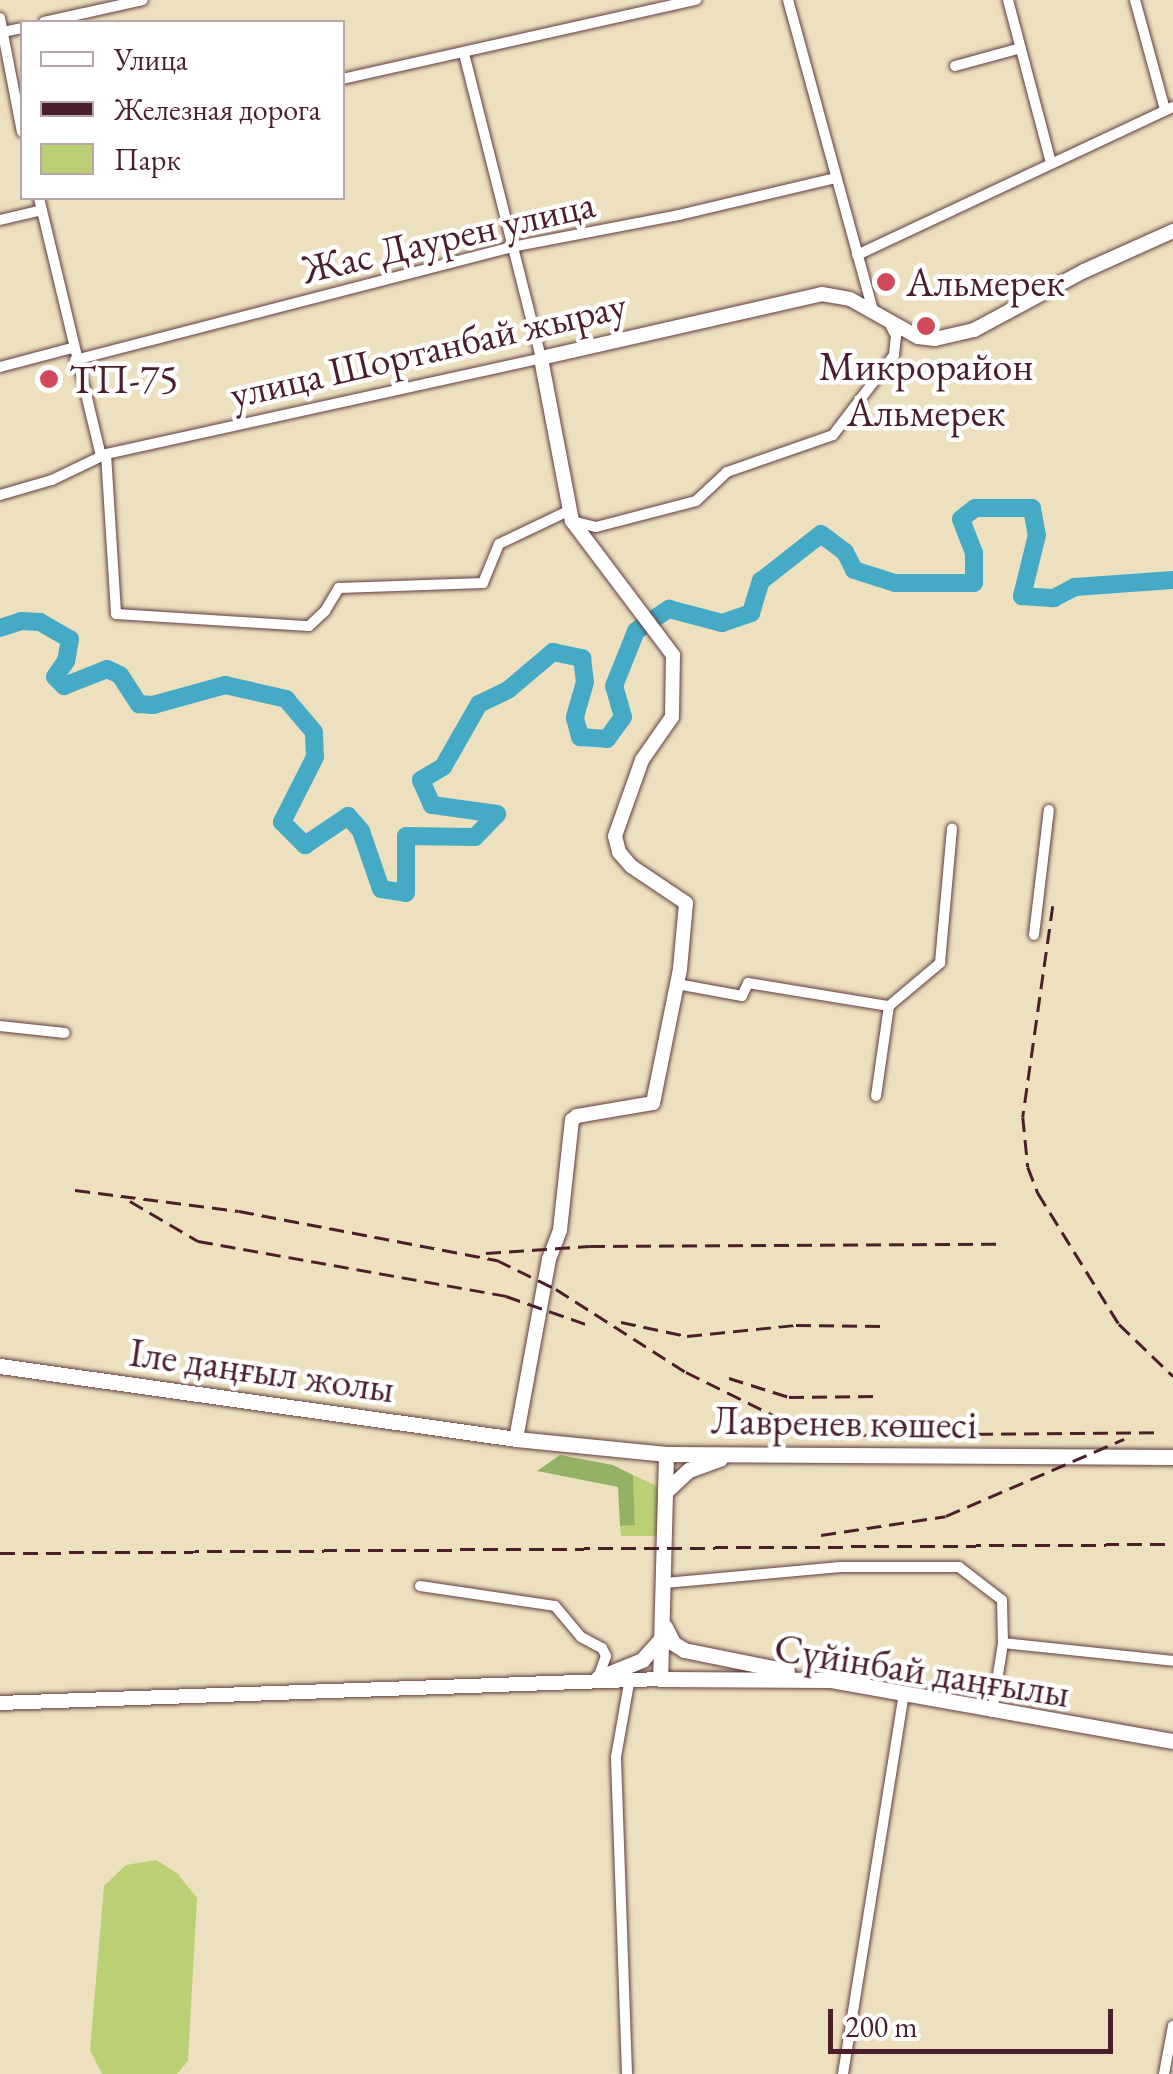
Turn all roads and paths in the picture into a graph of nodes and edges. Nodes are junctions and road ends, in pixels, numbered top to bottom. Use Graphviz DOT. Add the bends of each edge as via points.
graph roads {
  1 [pos="143,0"];
  2 [pos="696,0"];
  3 [pos="788,0"];
  4 [pos="1008,0"];
  5 [pos="1135,0"];
  6 [pos="0,18"];
  7 [pos="53,20"];
  8 [pos="20,28"];
  9 [pos="3,32"];
  10 [pos="1021,48"];
  11 [pos="464,54"];
  12 [pos="954,66"];
  13 [pos="345,78"];
  14 [pos="1169,108"];
  15 [pos="20,121"];
  16 [pos="1051,164"];
  17 [pos="836,178"];
  18 [pos="40,204"];
  19 [pos="0,220"];
  20 [pos="1173,231"];
  21 [pos="512,247"];
  22 [pos="857,256"];
  23 [pos="872,311"];
  24 [pos="888,319"];
  25 [pos="72,348"];
  26 [pos="540,358"];
  27 [pos="75,360"];
  28 [pos="0,367"];
  29 [pos="104,456"];
  30 [pos="0,495"];
  31 [pos="570,516"];
  32 [pos="1049,810"];
  33 [pos="952,829"];
  34 [pos="1034,935"];
  35 [pos="676,984"];
  36 [pos="889,1006"];
  37 [pos="0,1026"];
  38 [pos="65,1032"];
  39 [pos="876,1096"];
  40 [pos="0,1366"];
  41 [pos="515,1439"];
  42 [pos="741,1453"];
  43 [pos="666,1454"];
  44 [pos="1173,1457"];
  45 [pos="665,1492"];
  46 [pos="665,1583"];
  47 [pos="420,1586"];
  48 [pos="663,1630"];
  49 [pos="1003,1643"];
  50 [pos="1173,1661"];
  51 [pos="598,1678"];
  52 [pos="630,1678"];
  53 [pos="660,1679"];
  54 [pos="830,1680"];
  55 [pos="904,1694"];
  56 [pos="0,1703"];
  57 [pos="992,1712"];
  58 [pos="1173,1741"];
  59 [pos="1173,2026"];
  60 [pos="627,2074"];
  61 [pos="844,2074"];
  62 [pos="1164,2074"];
  1 -- 7 [label="street"];
  2 -- 11 [label="street"];
  3 -- 17 [label="street"];
  4 -- 10 [label="street"];
  5 -- 14 [label="street"];
  6 -- 9 [label="street"];
  8 -- 9 [label="street"];
  9 -- 15 [label="street"];
  10 -- 12 [label="street"];
  10 -- 16 [label="street"];
  11 -- 13 [label="street"];
  11 -- 21 [label="street"];
  14 -- 16 [label="street"];
  16 -- 22 [label="street"];
  17 -- 21 [label="street, Жас Даурен улица"];
  17 -- 22 [label="street"];
  18 -- 19 [label="street"];
  18 -- 25 [label="street"];
  20 -- 24 [label="street, улица Шортанбай жырау" via="974,330 918,337"];
  21 -- 26 [label="street"];
  21 -- 27 [label="street, Жас Даурен улица"];
  22 -- 23 [label="street"];
  23 -- 24 [label="street, улица Шортанбай жырау"];
  23 -- 26 [label="street, улица Шортанбай жырау" via="822,294"];
  24 -- 31 [label="street" via="896,336 894,355 833,436 726,472 696,501 596,527"];
  25 -- 27 [label="street"];
  25 -- 28 [label="street"];
  26 -- 29 [label="street, улица Шортанбай жырау"];
  26 -- 31 [label="street"];
  27 -- 29 [label="street"];
  29 -- 30 [label="street, улица Шортанбай жырау"];
  29 -- 31 [label="street" via="116,614 308,626 338,588 483,583 500,544"];
  31 -- 35 [label="street" via="673,655 672,718 642,760 614,836 631,866 686,904"];
  32 -- 34 [label="street"];
  33 -- 36 [label="street" via="940,964"];
  35 -- 36 [label="street" via="742,996 748,983"];
  35 -- 41 [label="street" via="653,1103 572,1120 560,1230 548,1259"];
  36 -- 39 [label="street"];
  37 -- 38 [label="street"];
  40 -- 41 [label="main road, Іле даңғыл жолы"];
  41 -- 43 [label="main road, Лавренев көшесі"];
  42 -- 43 [label="main road, Лавренев көшесі"];
  42 -- 44 [label="main road, Лавренев көшесі"];
  42 -- 45 [label="main road" via="689,1470"];
  43 -- 45 [label="main road"];
  45 -- 46 [label="main road"];
  46 -- 48 [label="main road"];
  46 -- 49 [label="street" via="840,1568 959,1567 1002,1600"];
  47 -- 51 [label="street" via="556,1606 606,1656"];
  48 -- 51 [label="main road" via="642,1660"];
  48 -- 53 [label="main road"];
  48 -- 54 [label="main road" via="684,1650"];
  49 -- 50 [label="street"];
  49 -- 57 [label="street"];
  51 -- 52 [label="street"];
  51 -- 56 [label="street"];
  52 -- 53 [label="street"];
  52 -- 60 [label="street" via="616,1757"];
  53 -- 54 [label="main road, Сүйінбай даңғылы"];
  54 -- 55 [label="main road, Сүйінбай даңғылы"];
  55 -- 57 [label="main road, Сүйінбай даңғылы"];
  55 -- 61 [label="street"];
  57 -- 58 [label="main road, Сүйінбай даңғылы"];
  59 -- 62 [label="street"];
}
